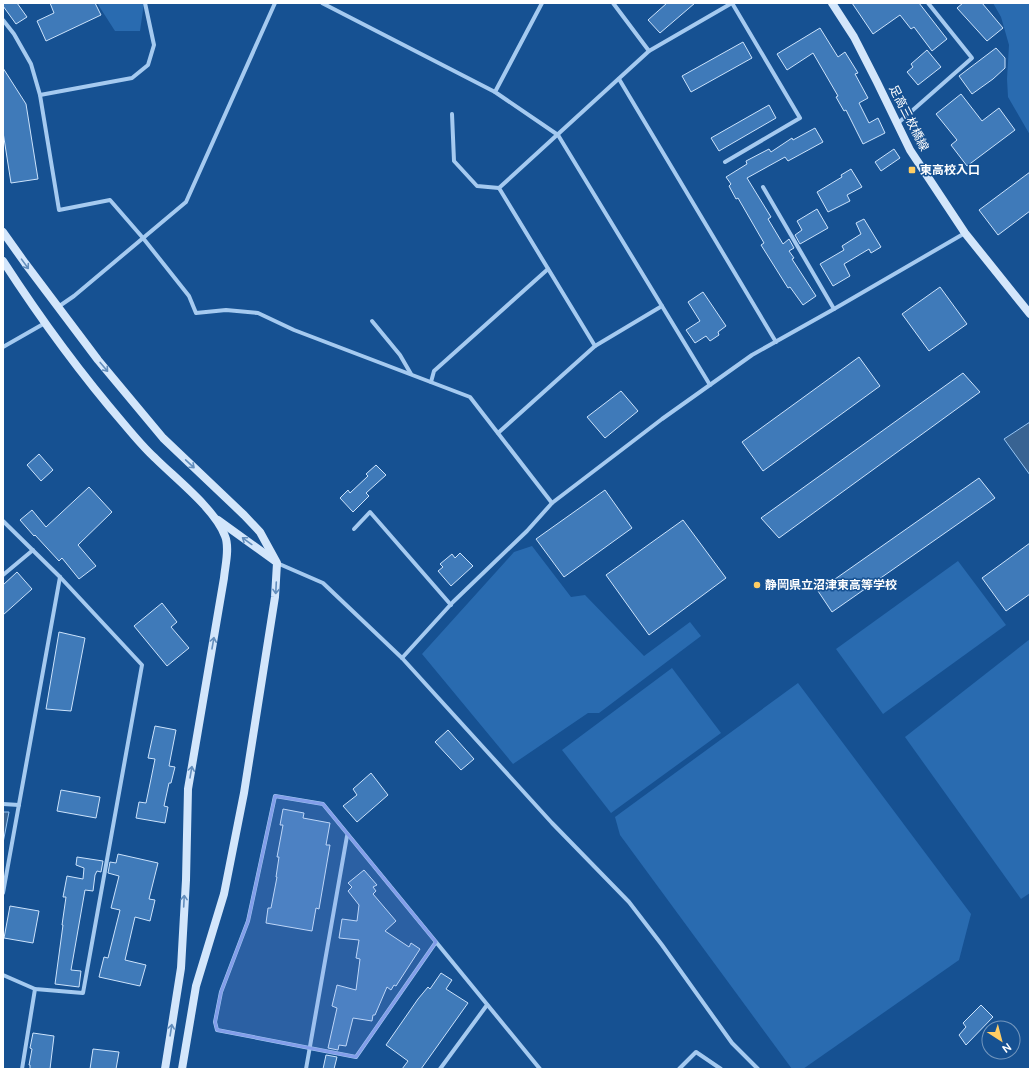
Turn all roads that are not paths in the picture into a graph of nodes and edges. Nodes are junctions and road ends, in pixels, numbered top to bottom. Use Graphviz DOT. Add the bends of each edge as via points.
graph roads {
  1 [pos="145,3"];
  2 [pos="275,3"];
  3 [pos="322,3"];
  4 [pos="542,3"];
  5 [pos="613,3"];
  6 [pos="732,3"];
  7 [pos="832,3"];
  8 [pos="928,3"];
  9 [pos="3,20"];
  10 [pos="649,51"];
  11 [pos="619,79"];
  12 [pos="495,92"];
  13 [pos="40,95"];
  14 [pos="452,114"];
  15 [pos="897,124"];
  16 [pos="558,135"];
  17 [pos="725,162"];
  18 [pos="763,187"];
  19 [pos="499,188"];
  20 [pos="3,232"];
  21 [pos="965,233"];
  22 [pos="143,238"];
  23 [pos="3,261"];
  24 [pos="548,269"];
  25 [pos="662,306"];
  26 [pos="58,307"];
  27 [pos="834,309"];
  28 [pos="1030,314"];
  29 [pos="372,321"];
  30 [pos="45,323"];
  31 [pos="776,342"];
  32 [pos="595,346"];
  33 [pos="3,347"];
  34 [pos="411,374"];
  35 [pos="431,382"];
  36 [pos="710,385"];
  37 [pos="498,433"];
  38 [pos="552,503"];
  39 [pos="216,519"];
  40 [pos="3,521"];
  41 [pos="354,529"];
  42 [pos="33,550"];
  43 [pos="277,563"];
  44 [pos="3,575"];
  45 [pos="60,577"];
  46 [pos="451,605"];
  47 [pos="402,658"];
  48 [pos="3,804"];
  49 [pos="19,805"];
  50 [pos="347,836"];
  51 [pos="3,893"];
  52 [pos="436,942"];
  53 [pos="3,975"];
  54 [pos="35,989"];
  55 [pos="487,1005"];
  56 [pos="311,1048"];
  57 [pos="22,1069"];
  58 [pos="165,1069"];
  59 [pos="182,1069"];
  60 [pos="306,1069"];
  61 [pos="440,1069"];
  62 [pos="540,1069"];
  63 [pos="679,1069"];
  64 [pos="721,1069"];
  65 [pos="758,1069"];
  1 -- 13 [label="street" via="154,45 148,65 132,78"];
  2 -- 22 [label="street" via="186,202"];
  3 -- 12 [label="street"];
  4 -- 12 [label="street"];
  5 -- 10 [label="street"];
  6 -- 10 [label="street"];
  6 -- 17 [label="street" via="800,118"];
  7 -- 15 [label="street, 足高三枚橋線" via="854,37"];
  8 -- 15 [label="street" via="972,58"];
  9 -- 13 [label="street" via="31,64"];
  10 -- 11 [label="street"];
  11 -- 16 [label="street"];
  11 -- 31 [label="street"];
  12 -- 16 [label="street"];
  13 -- 22 [label="street" via="58,210 110,200"];
  14 -- 19 [label="street" via="454,161 477,186"];
  15 -- 21 [label="street, 足高三枚橋線" via="910,150"];
  16 -- 19 [label="street"];
  16 -- 25 [label="street"];
  18 -- 27 [label="street"];
  19 -- 24 [label="street"];
  20 -- 26 [label="street, one-way"];
  21 -- 27 [label="street"];
  21 -- 28 [label="street, 足高三枚橋線"];
  22 -- 26 [label="street"];
  22 -- 34 [label="street" via="189,296 196,313 226,310 258,313 294,330"];
  23 -- 30 [label="street"];
  24 -- 32 [label="street"];
  24 -- 35 [label="street" via="434,371"];
  25 -- 32 [label="street"];
  25 -- 36 [label="street"];
  26 -- 43 [label="street, one-way" via="163,438 260,532"];
  27 -- 31 [label="street"];
  29 -- 34 [label="street"];
  30 -- 33 [label="street"];
  30 -- 39 [label="street" via="124,424"];
  31 -- 36 [label="street" via="752,355"];
  32 -- 37 [label="street"];
  34 -- 35 [label="street"];
  35 -- 37 [label="street" via="470,397"];
  36 -- 38 [label="street"];
  37 -- 38 [label="street"];
  38 -- 46 [label="street"];
  43 -- 39 [label="street, one-way"];
  58 -- 39 [label="street, one-way" via="181,968 188,789 227,551 226,537"];
  40 -- 42 [label="street"];
  41 -- 46 [label="street" via="370,512"];
  42 -- 44 [label="street"];
  42 -- 45 [label="street"];
  43 -- 47 [label="street" via="324,583"];
  43 -- 59 [label="street, one-way" via="275,597 244,793 224,894 196,986"];
  45 -- 49 [label="street"];
  45 -- 54 [label="street" via="142,665 83,993"];
  46 -- 47 [label="street"];
  47 -- 65 [label="street" via="552,823 629,902 732,1043"];
  48 -- 49 [label="street"];
  49 -- 51 [label="street"];
  50 -- 52 [label="street"];
  50 -- 56 [label="street"];
  50 -- 56 [label="street" via="323,804 275,796 248,921 221,992 215,1022 217,1030"];
  52 -- 55 [label="street"];
  52 -- 56 [label="street" via="356,1057"];
  53 -- 54 [label="street"];
  54 -- 57 [label="street"];
  55 -- 61 [label="street"];
  55 -- 62 [label="street"];
  56 -- 60 [label="street"];
  63 -- 64 [label="street" via="696,1052"];
}
